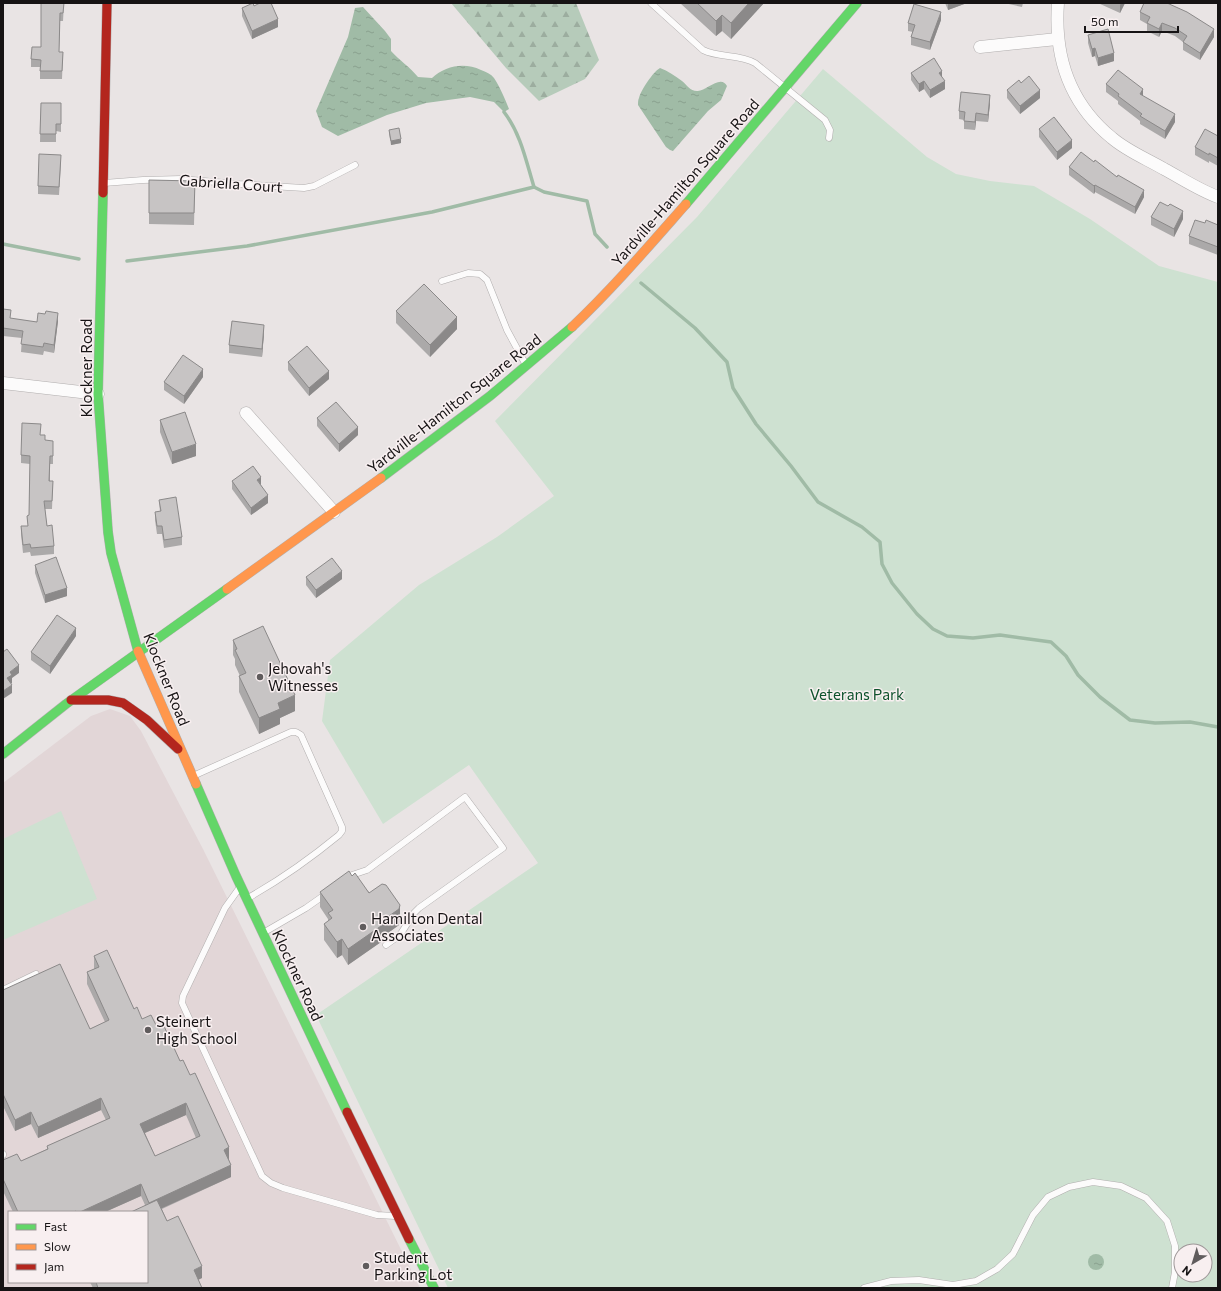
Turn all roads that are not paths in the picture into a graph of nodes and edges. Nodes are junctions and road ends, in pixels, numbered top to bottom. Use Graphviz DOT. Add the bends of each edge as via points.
graph roads {
  1 [pos="107,3"];
  2 [pos="651,3"];
  3 [pos="857,3"];
  4 [pos="1058,3"];
  5 [pos="1057,39"];
  6 [pos="980,47"];
  7 [pos="786,88"];
  8 [pos="829,138"];
  9 [pos="355,165"];
  10 [pos="102,183"];
  11 [pos="1218,197"];
  12 [pos="442,281"];
  13 [pos="527,367"];
  14 [pos="3,383"];
  15 [pos="98,394"];
  16 [pos="246,413"];
  17 [pos="334,512"];
  18 [pos="139,653"];
  19 [pos="71,700"];
  20 [pos="3,754"];
  21 [pos="184,755"];
  22 [pos="193,776"];
  23 [pos="344,880"];
  24 [pos="241,886"];
  25 [pos="331,890"];
  26 [pos="247,898"];
  27 [pos="263,933"];
  28 [pos="386,945"];
  29 [pos="36,974"];
  30 [pos="3,990"];
  31 [pos="397,1216"];
  32 [pos="434,1288"];
  33 [pos="864,1288"];
  34 [pos="1172,1288"];
  1 -- 10 [label="main road, Klockner Road"];
  2 -- 7 [label="lane" via="703,50 710,54 747,58"];
  3 -- 7 [label="main road, Yardville-Hamilton Square Road"];
  4 -- 5 [label="street"];
  5 -- 6 [label="street"];
  5 -- 11 [label="street" via="1069,83 1095,123 1130,150"];
  7 -- 8 [label="lane" via="825,120 830,130"];
  7 -- 13 [label="main road, Yardville-Hamilton Square Road" via="632,266 591,309"];
  9 -- 10 [label="lane, Gabriella Court" via="314,186 304,188 180,179"];
  10 -- 15 [label="main road, Klockner Road"];
  12 -- 13 [label="lane" via="468,273 480,274 487,280 507,330"];
  13 -- 17 [label="main road, Yardville-Hamilton Square Road"];
  14 -- 15 [label="street"];
  15 -- 18 [label="main road, Klockner Road" via="111,553"];
  16 -- 17 [label="street"];
  17 -- 18 [label="main road, Yardville-Hamilton Square Road"];
  18 -- 19 [label="main road, Yardville-Hamilton Square Road"];
  18 -- 21 [label="main road, Klockner Road"];
  19 -- 20 [label="main road, Yardville-Hamilton Square Road"];
  19 -- 21 [label="main road" via="108,700 123,703 147,720"];
  21 -- 22 [label="main road, Klockner Road"];
  22 -- 24 [label="main road, Klockner Road"];
  22 -- 26 [label="lane" via="296,732 301,736 339,820 342,827 339,835 267,887"];
  23 -- 28 [label="lane" via="367,870 465,797 503,848 414,912 400,935"];
  24 -- 26 [label="main road, Klockner Road"];
  24 -- 31 [label="lane" via="225,908 182,1003 262,1176 283,1188 377,1215"];
  25 -- 27 [label="lane"];
  26 -- 27 [label="main road, Klockner Road"];
  27 -- 31 [label="main road, Klockner Road"];
  29 -- 30 [label="lane"];
  31 -- 32 [label="main road, Klockner Road"];
  33 -- 34 [label="lane" via="891,1280 919,1280 953,1285 976,1281 996,1269 1013,1254 1033,1215 1048,1197 1069,1187 1093,1182 1120,1186 1146,1198 1167,1221 1175,1246"];
}
